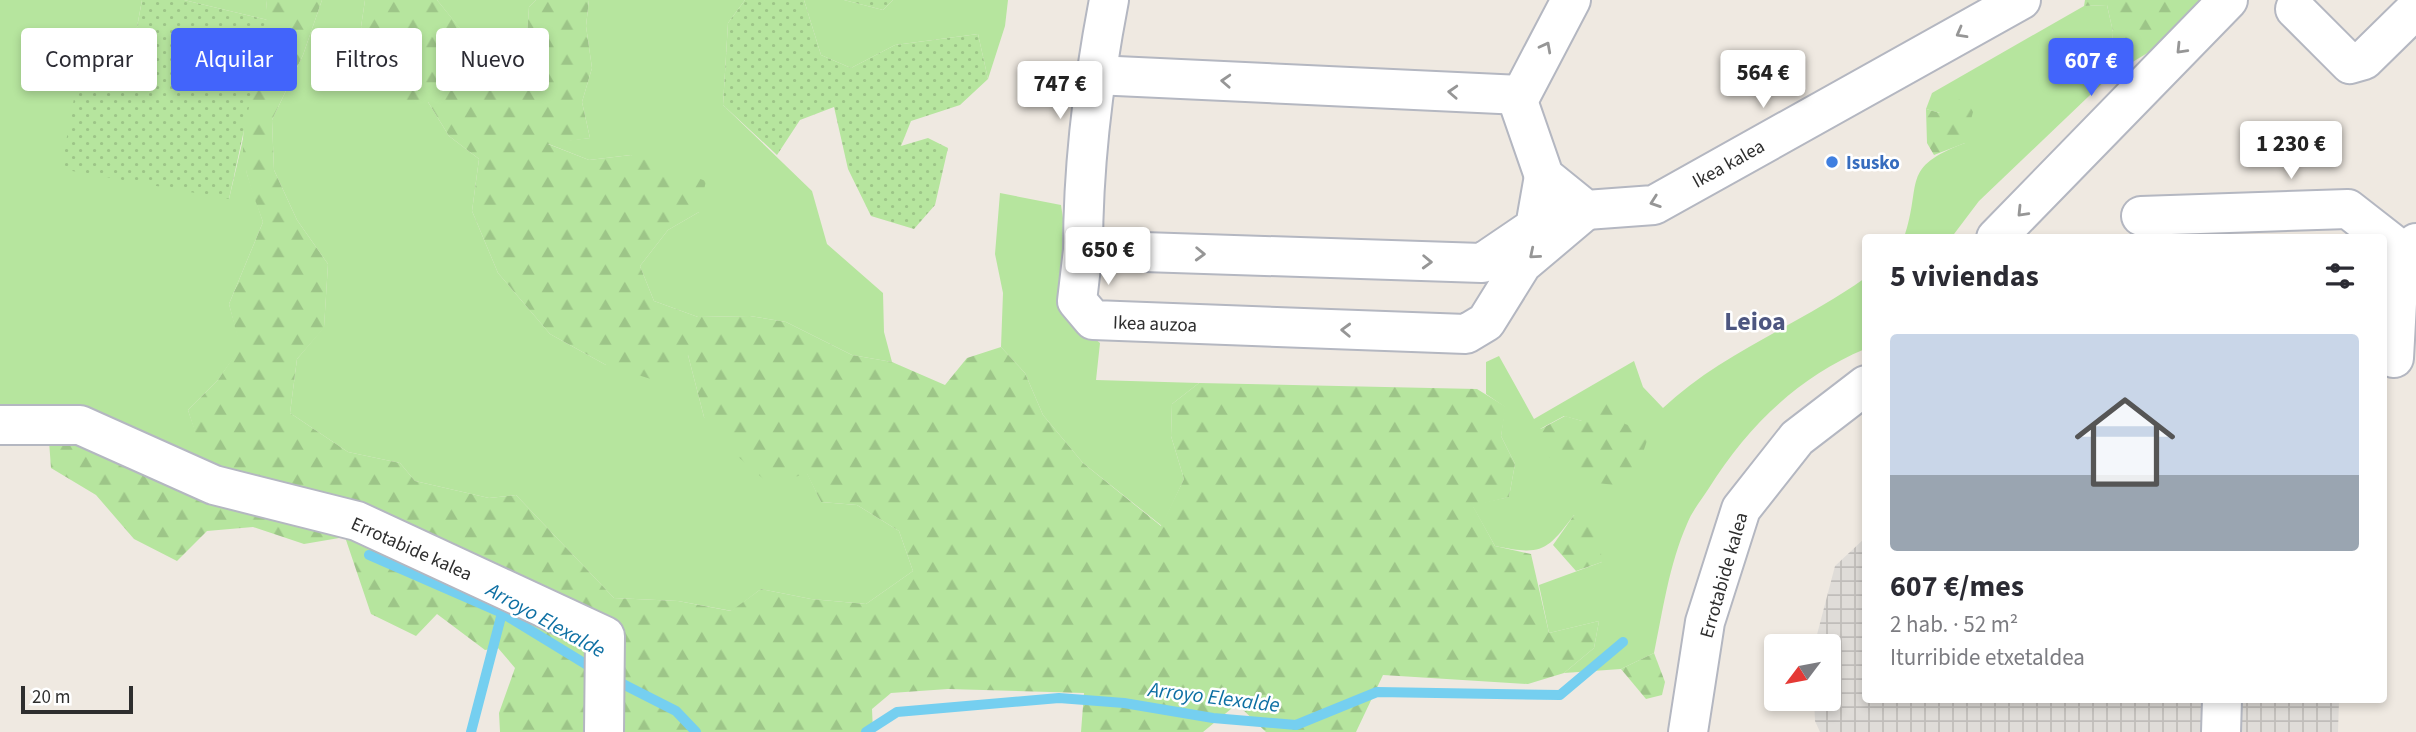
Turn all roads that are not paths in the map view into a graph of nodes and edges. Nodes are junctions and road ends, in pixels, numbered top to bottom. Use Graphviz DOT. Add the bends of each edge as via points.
graph roads {
  1 [pos="1109,0"];
  2 [pos="2021,0"];
  3 [pos="2228,0"];
  4 [pos="1569,1"];
  5 [pos="2295,9"];
  6 [pos="2416,9"];
  7 [pos="1095,75"];
  8 [pos="1521,95"];
  9 [pos="1544,176"];
  10 [pos="1586,210"];
  11 [pos="2140,216"];
  12 [pos="2000,234"];
  13 [pos="2413,247"];
  14 [pos="1083,250"];
  15 [pos="2398,358"];
  16 [pos="1862,388"];
  17 [pos="0,425"];
  18 [pos="2221,703"];
  19 [pos="604,732"];
  20 [pos="1688,732"];
  21 [pos="2221,732"];
  1 -- 7 [label="street, Ikea auzoa"];
  2 -- 10 [label="street, Ikea kalea, one-way" via="1654,205"];
  3 -- 12 [label="street, one-way"];
  8 -- 4 [label="street, one-way"];
  5 -- 6 [label="street" via="2350,64 2364,60"];
  8 -- 7 [label="street, one-way"];
  7 -- 14 [label="street, Ikea auzoa" via="1083,197"];
  8 -- 9 [label="street" via="1518,101"];
  9 -- 10 [label="street"];
  14 -- 9 [label="street, one-way" via="1482,263 1535,227"];
  10 -- 14 [label="street, Ikea auzoa, one-way" via="1521,264 1486,322 1466,334 1093,320 1077,301"];
  11 -- 13 [label="street" via="2348,209"];
  13 -- 15 [label="street" via="2399,267"];
  16 -- 20 [label="street, Errotabide kalea" via="1797,438 1741,509 1705,622"];
  17 -- 19 [label="street, Errotabide kalea" via="80,425 214,485 357,521 605,636"];
  18 -- 21 [label="street"];
}
